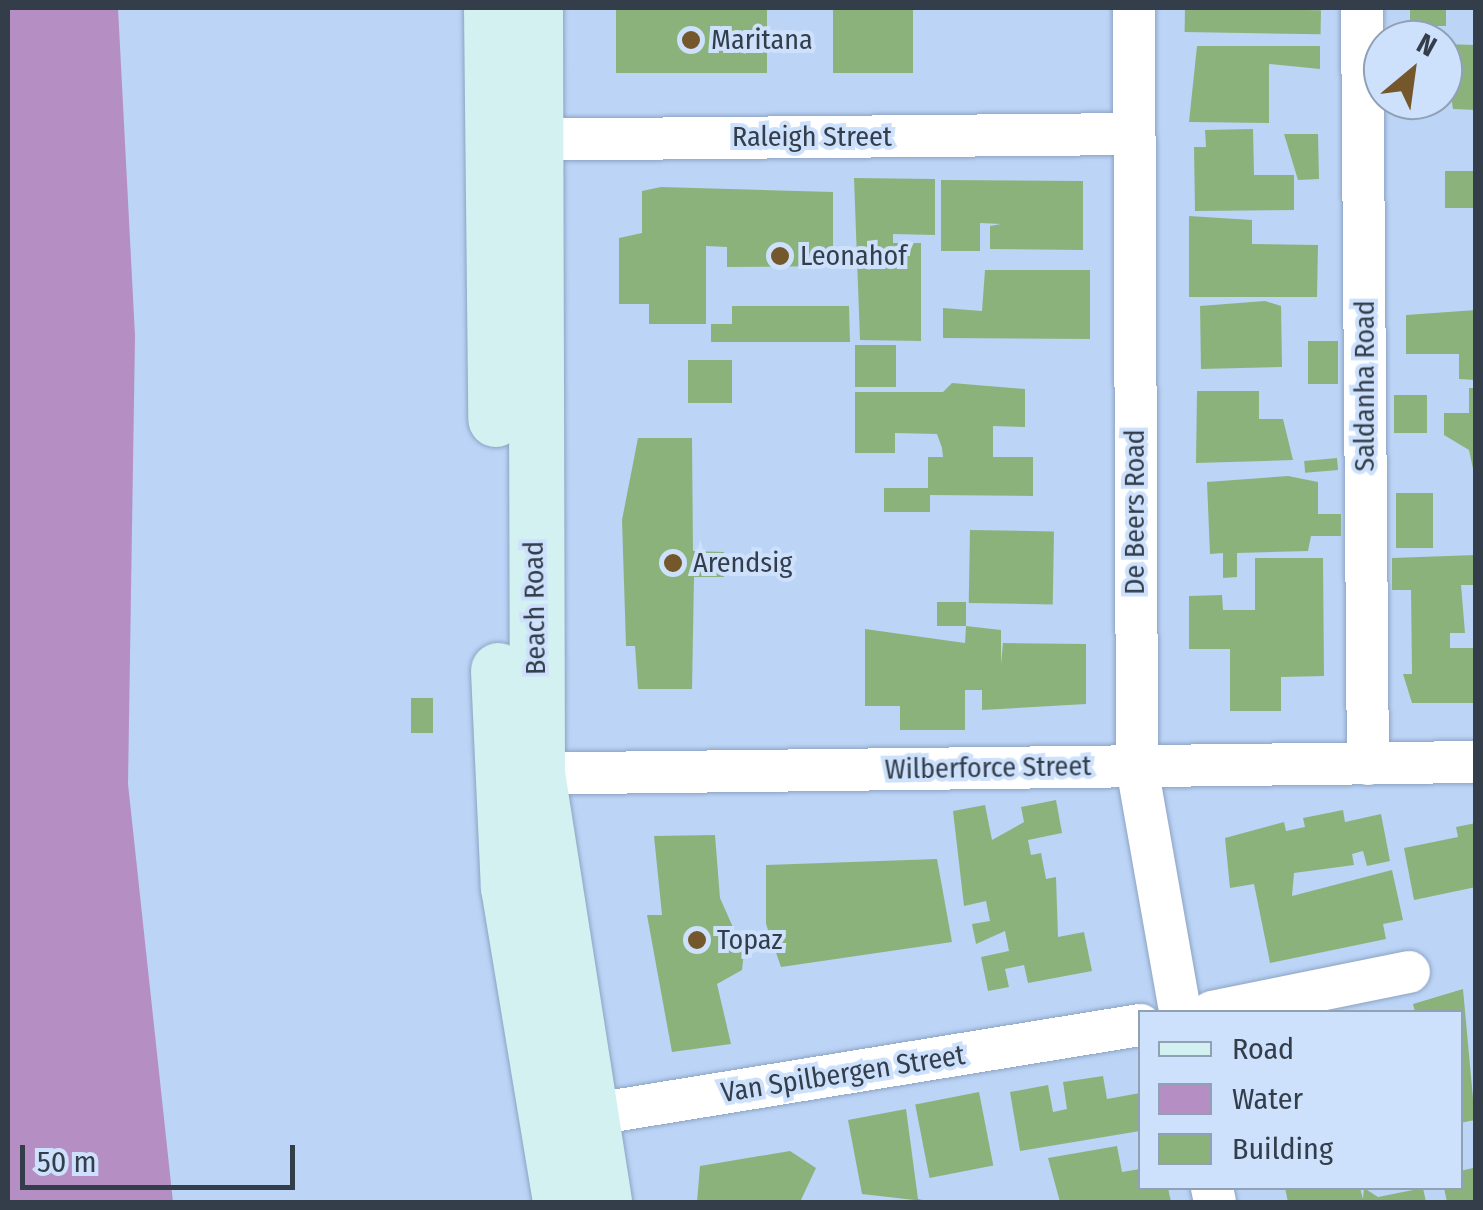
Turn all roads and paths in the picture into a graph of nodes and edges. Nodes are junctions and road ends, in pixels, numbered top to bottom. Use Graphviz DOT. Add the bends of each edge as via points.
graph roads {
  1 [pos="491,8"];
  2 [pos="535,8"];
  3 [pos="1134,8"];
  4 [pos="1362,8"];
  5 [pos="1133,134"];
  6 [pos="514,140"];
  7 [pos="1476,762"];
  8 [pos="1368,764"];
  9 [pos="1136,766"];
  10 [pos="518,774"];
  11 [pos="1409,972"];
  12 [pos="1180,1010"];
  13 [pos="1222,1010"];
  14 [pos="1138,1026"];
  15 [pos="567,1118"];
  16 [pos="560,1202"];
  17 [pos="604,1202"];
  1 -- 6 [label="main road, Beach Road"];
  2 -- 6 [label="main road, Beach Road"];
  3 -- 5 [label="street, De Beers Road"];
  4 -- 8 [label="street, Saldanha Road"];
  5 -- 6 [label="street, Raleigh Street"];
  5 -- 9 [label="street, De Beers Road"];
  6 -- 10 [label="main road, Beach Road"];
  7 -- 8 [label="street, Wilberforce Street"];
  8 -- 9 [label="street, Wilberforce Street"];
  9 -- 10 [label="street, Wilberforce Street"];
  9 -- 12 [label="street, De Beers Road"];
  10 -- 15 [label="main road, Beach Road"];
  11 -- 13 [label="street"];
  14 -- 15 [label="street, Van Spilbergen Street"];
  15 -- 16 [label="main road, Beach Road"];
  15 -- 17 [label="main road, Beach Road"];
}
